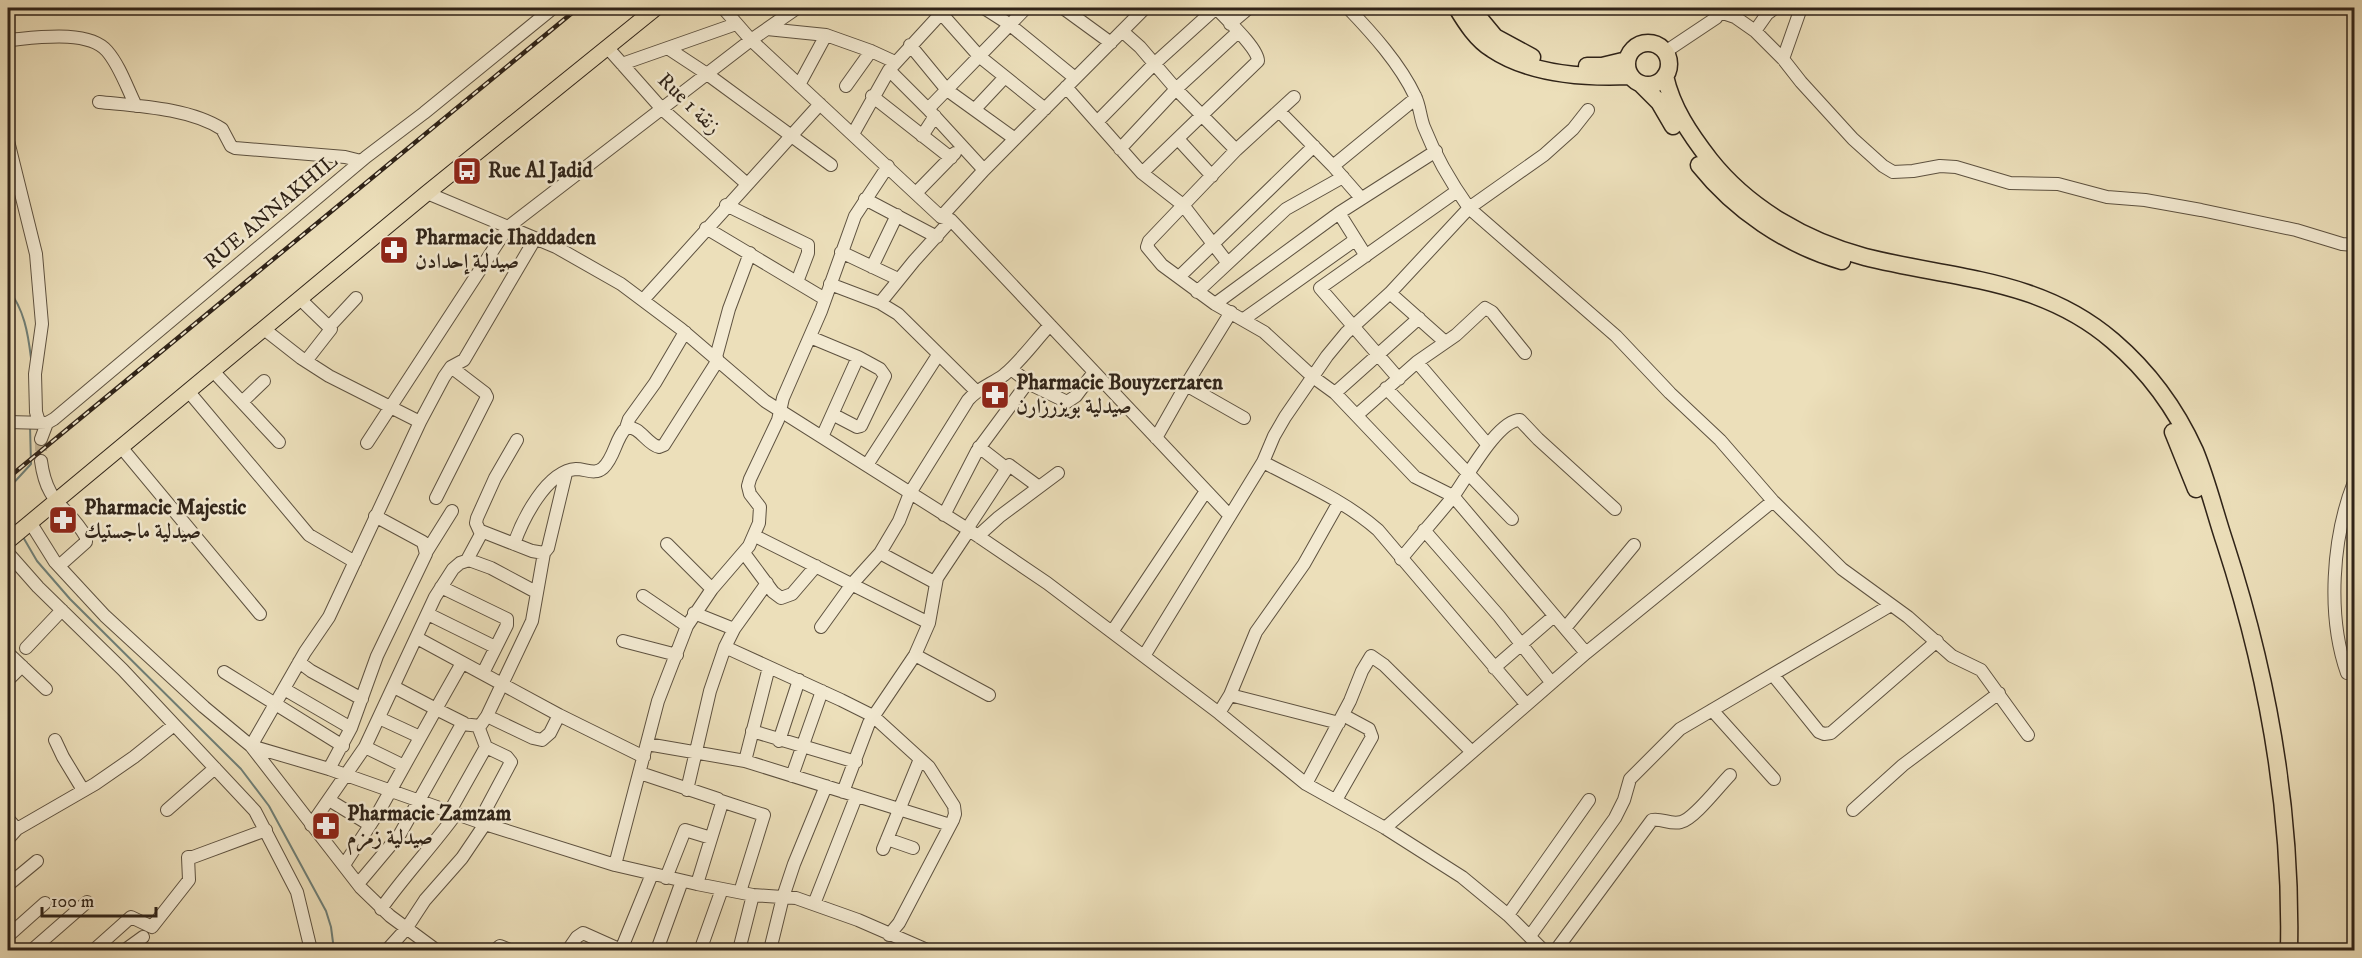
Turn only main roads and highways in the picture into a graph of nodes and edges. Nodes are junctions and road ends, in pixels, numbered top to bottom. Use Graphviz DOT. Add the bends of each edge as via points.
graph roads {
  1 [pos="656,8"];
  2 [pos="1457,8"];
  3 [pos="1471,8"];
  4 [pos="1633,73"];
  5 [pos="1665,76"];
  6 [pos="19,531"];
  7 [pos="2278,951"];
  8 [pos="2289,951"];
  1 -- 6 [label="main road"];
  2 -- 4 [label="highway" via="1476,35 1512,59 1571,75"];
  3 -- 4 [label="highway" via="1495,37 1534,58"];
  4 -- 5 [label="highway" via="1650,85"];
  4 -- 5 [label="highway" via="1631,51 1648,43 1665,52"];
  4 -- 7 [label="highway" via="1659,102 1685,147 1708,176 1734,202 1779,234 1829,257 2003,296 2051,314 2109,351 2153,400 2176,437 2197,492 2248,665 2274,817"];
  5 -- 8 [label="highway" via="1671,100 1695,141 1742,193 1770,215 1833,247 1979,278 2030,293 2072,313 2111,340 2145,372 2174,410 2195,452 2240,588 2259,663 2276,744 2286,826"];
}
